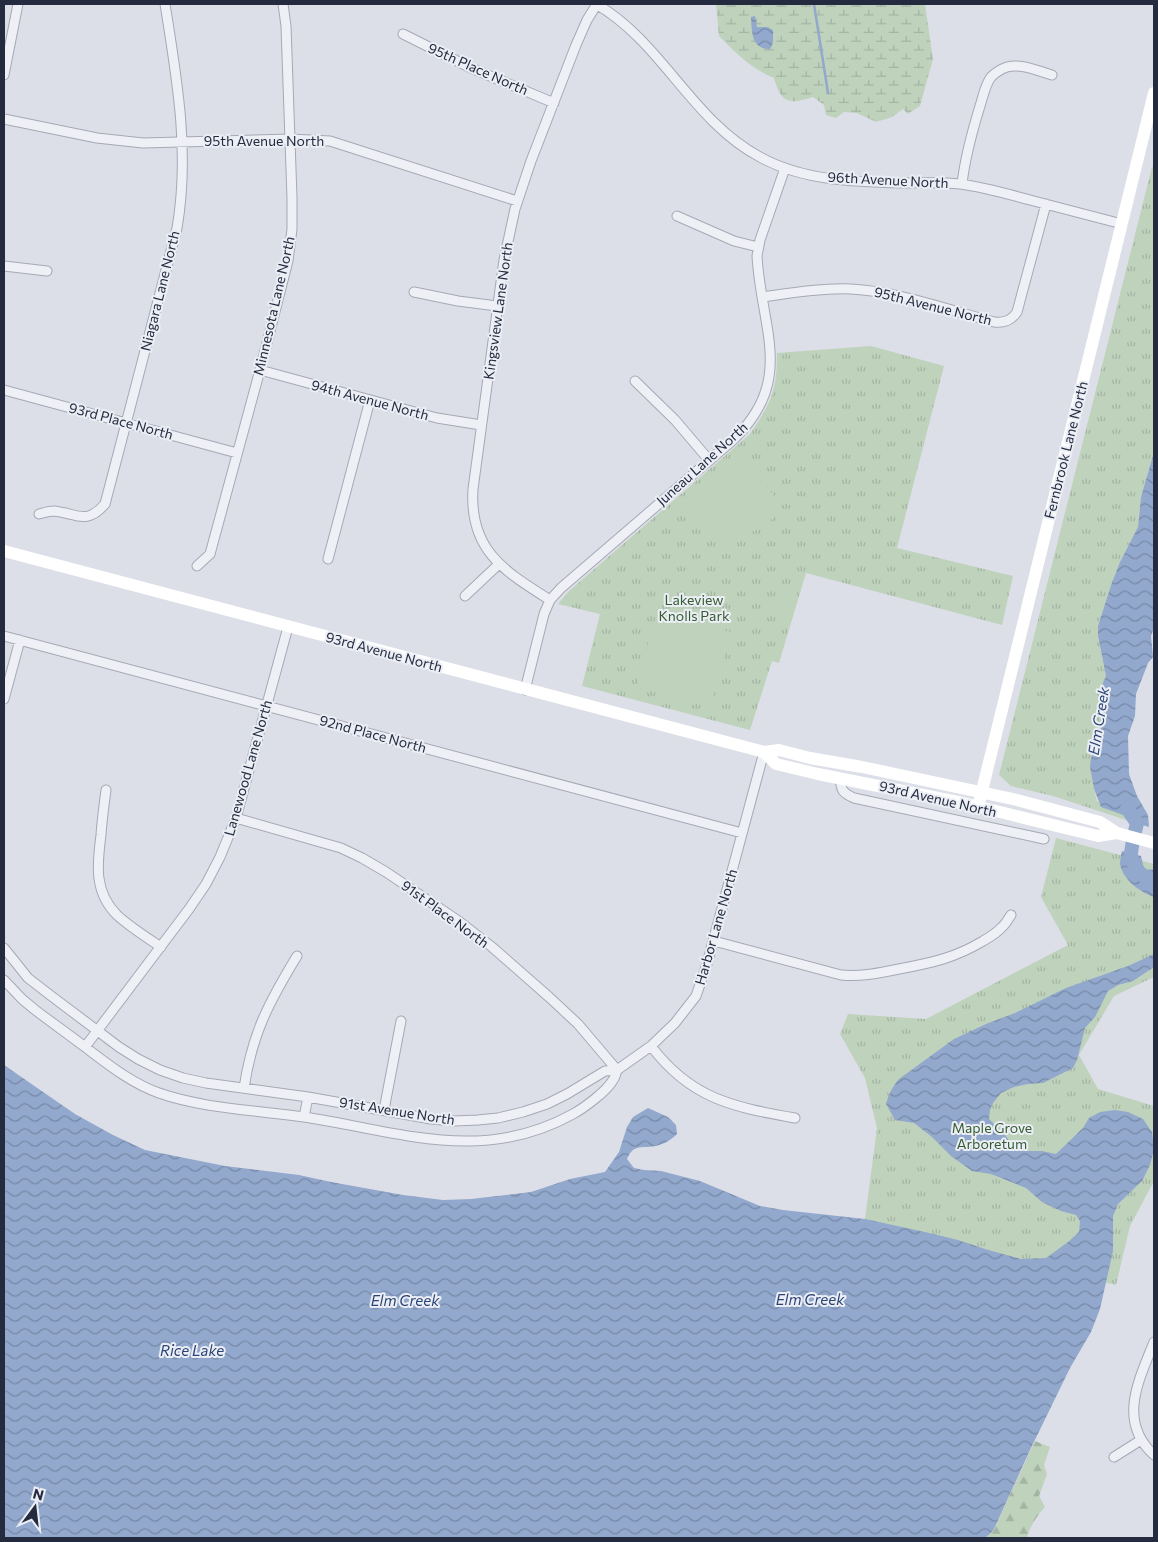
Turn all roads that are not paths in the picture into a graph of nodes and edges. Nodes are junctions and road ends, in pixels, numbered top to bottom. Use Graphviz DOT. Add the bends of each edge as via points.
graph roads {
  1 [pos="18,4"];
  2 [pos="165,4"];
  3 [pos="284,4"];
  4 [pos="596,4"];
  5 [pos="403,34"];
  6 [pos="4,75"];
  7 [pos="1052,75"];
  8 [pos="1153,101"];
  9 [pos="554,103"];
  10 [pos="4,119"];
  11 [pos="290,139"];
  12 [pos="182,142"];
  13 [pos="785,168"];
  14 [pos="962,184"];
  15 [pos="517,201"];
  16 [pos="1046,204"];
  17 [pos="677,216"];
  18 [pos="1122,224"];
  19 [pos="758,247"];
  20 [pos="4,266"];
  21 [pos="47,271"];
  22 [pos="414,292"];
  23 [pos="762,297"];
  24 [pos="497,306"];
  25 [pos="260,370"];
  26 [pos="636,381"];
  27 [pos="4,390"];
  28 [pos="370,400"];
  29 [pos="126,422"];
  30 [pos="481,426"];
  31 [pos="237,452"];
  32 [pos="709,460"];
  33 [pos="39,514"];
  34 [pos="4,552"];
  35 [pos="328,559"];
  36 [pos="499,564"];
  37 [pos="196,566"];
  38 [pos="465,596"];
  39 [pos="550,600"];
  40 [pos="288,627"];
  41 [pos="4,636"];
  42 [pos="20,640"];
  43 [pos="525,690"];
  44 [pos="4,699"];
  45 [pos="267,706"];
  46 [pos="764,752"];
  47 [pos="840,778"];
  48 [pos="106,790"];
  49 [pos="981,793"];
  50 [pos="978,807"];
  51 [pos="236,818"];
  52 [pos="974,824"];
  53 [pos="742,833"];
  54 [pos="1117,833"];
  55 [pos="1044,839"];
  56 [pos="1153,843"];
  57 [pos="1012,915"];
  58 [pos="714,941"];
  59 [pos="160,947"];
  60 [pos="4,948"];
  61 [pos="297,956"];
  62 [pos="4,980"];
  63 [pos="401,1021"];
  64 [pos="97,1031"];
  65 [pos="651,1046"];
  66 [pos="85,1047"];
  67 [pos="617,1070"];
  68 [pos="244,1088"];
  69 [pos="308,1097"];
  70 [pos="384,1110"];
  71 [pos="304,1117"];
  72 [pos="795,1118"];
  73 [pos="1154,1342"];
  74 [pos="1141,1440"];
  75 [pos="1154,1455"];
  76 [pos="1114,1457"];
  1 -- 6 [label="street"];
  2 -- 12 [label="street, Niagara Lane North" via="180,103"];
  3 -- 11 [label="street, Minnesota Lane North"];
  4 -- 9 [label="street, Kingsview Lane North"];
  4 -- 13 [label="street, 96th Avenue North" via="635,33 726,135"];
  5 -- 9 [label="street, 95th Place North" via="471,68"];
  7 -- 14 [label="street" via="1015,66 1006,67 990,78 966,156"];
  8 -- 18 [label="main road, Fernbrook Lane North"];
  9 -- 15 [label="street, Kingsview Lane North"];
  10 -- 12 [label="street, 95th Avenue North" via="119,141"];
  11 -- 12 [label="street, 95th Avenue North"];
  11 -- 15 [label="street, 95th Avenue North" via="330,140"];
  11 -- 25 [label="street, Minnesota Lane North" via="290,245"];
  12 -- 29 [label="street, Niagara Lane North" via="182,192 177,228"];
  13 -- 14 [label="street, 96th Avenue North" via="846,180"];
  13 -- 19 [label="street, Juneau Lane North"];
  14 -- 16 [label="street, 96th Avenue North"];
  15 -- 24 [label="street, Kingsview Lane North"];
  16 -- 18 [label="street, 96th Avenue North"];
  16 -- 23 [label="street, 95th Avenue North" via="1017,312 1002,323 872,291 826,289"];
  17 -- 19 [label="street" via="734,241"];
  18 -- 49 [label="main road, Fernbrook Lane North"];
  19 -- 23 [label="street, Juneau Lane North"];
  20 -- 21 [label="street"];
  22 -- 24 [label="street"];
  23 -- 32 [label="street, Juneau Lane North" via="771,359 766,390 745,428"];
  24 -- 30 [label="street, Kingsview Lane North"];
  25 -- 28 [label="street, 94th Avenue North"];
  25 -- 31 [label="street, Minnesota Lane North"];
  26 -- 32 [label="street"];
  27 -- 29 [label="street, 93rd Place North"];
  28 -- 30 [label="street, 94th Avenue North"];
  28 -- 35 [label="street"];
  29 -- 31 [label="street, 93rd Place North"];
  29 -- 33 [label="street, Niagara Lane North" via="107,496 99,510 84,517 54,511"];
  30 -- 36 [label="street, Kingsview Lane North" via="473,489 475,524 481,540"];
  31 -- 37 [label="street, Minnesota Lane North" via="210,554"];
  32 -- 39 [label="street, Juneau Lane North"];
  34 -- 40 [label="main road, 93rd Avenue North"];
  36 -- 38 [label="street"];
  36 -- 39 [label="street, Kingsview Lane North"];
  39 -- 43 [label="street, Juneau Lane North"];
  40 -- 43 [label="main road, 93rd Avenue North"];
  40 -- 45 [label="street, Lanewood Lane North"];
  41 -- 42 [label="street, 92nd Place North"];
  42 -- 44 [label="street"];
  42 -- 45 [label="street, 92nd Place North"];
  43 -- 46 [label="main road, 93rd Avenue North"];
  45 -- 51 [label="street, Lanewood Lane North"];
  45 -- 53 [label="street, 92nd Place North"];
  46 -- 47 [label="main road, 93rd Avenue North" via="776,764"];
  46 -- 49 [label="main road, 93rd Avenue North" via="779,750"];
  46 -- 53 [label="street, Harbor Lane North"];
  47 -- 50 [label="main road, 93rd Avenue North"];
  47 -- 52 [label="street" via="842,790 854,798"];
  48 -- 59 [label="street" via="98,858 101,888 116,914"];
  49 -- 50 [label="main road, Fernbrook Lane North"];
  49 -- 54 [label="main road, 93rd Avenue North" via="1100,822"];
  50 -- 52 [label="street"];
  50 -- 54 [label="main road, 93rd Avenue North" via="1098,836"];
  51 -- 59 [label="street, Lanewood Lane North" via="206,884"];
  51 -- 67 [label="street, 91st Place North" via="341,848 386,872 460,922 550,996"];
  52 -- 55 [label="street"];
  53 -- 58 [label="street, Harbor Lane North"];
  54 -- 56 [label="main road, 93rd Avenue North"];
  57 -- 58 [label="street" via="995,934 956,956 856,976 841,975"];
  58 -- 65 [label="street, Harbor Lane North" via="696,996 676,1023"];
  59 -- 64 [label="street, Lanewood Lane North"];
  60 -- 64 [label="street, 91st Avenue North" via="28,978"];
  61 -- 68 [label="street" via="256,1034"];
  62 -- 66 [label="street, 91st Avenue North" via="34,1009"];
  63 -- 70 [label="street"];
  64 -- 66 [label="street, Lanewood Lane North"];
  64 -- 68 [label="street, 91st Avenue North" via="132,1056 160,1070 194,1081"];
  65 -- 67 [label="street, Harbor Lane North"];
  65 -- 72 [label="street" via="677,1075 708,1096 742,1108"];
  66 -- 71 [label="street, 91st Avenue North" via="120,1074 180,1100"];
  67 -- 70 [label="street, 91st Avenue North" via="605,1071 547,1104 498,1118 442,1120"];
  67 -- 71 [label="street, 91st Avenue North" via="614,1080 580,1110 560,1121 501,1138 441,1141"];
  68 -- 69 [label="street, 91st Avenue North"];
  69 -- 70 [label="street, 91st Avenue North"];
  69 -- 71 [label="street"];
  73 -- 74 [label="street" via="1135,1395 1133,1410"];
  74 -- 75 [label="street"];
  74 -- 76 [label="street"];
}
